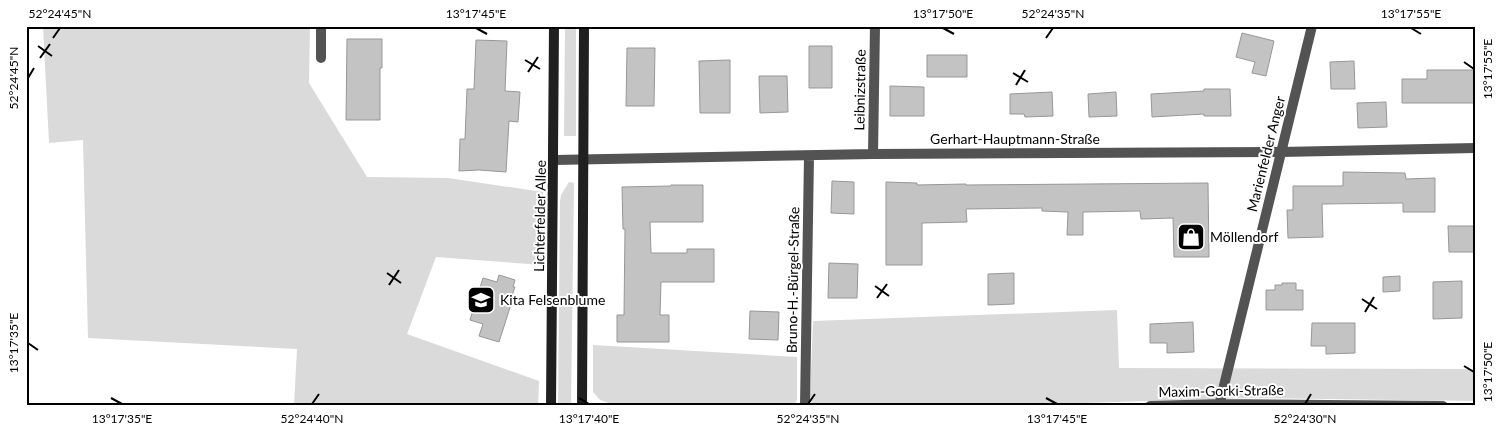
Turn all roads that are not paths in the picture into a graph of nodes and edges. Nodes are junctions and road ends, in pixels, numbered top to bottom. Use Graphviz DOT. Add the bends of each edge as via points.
graph roads {
  1 [pos="321,26"];
  2 [pos="554,26"];
  3 [pos="584,26"];
  4 [pos="875,26"];
  5 [pos="1312,26"];
  6 [pos="321,58"];
  7 [pos="1476,148"];
  8 [pos="1281,152"];
  9 [pos="873,154"];
  10 [pos="809,156"];
  11 [pos="554,160"];
  12 [pos="583,160"];
  13 [pos="1219,405"];
  14 [pos="551,406"];
  15 [pos="582,406"];
  16 [pos="805,406"];
  17 [pos="1150,406"];
  18 [pos="1443,406"];
  1 -- 6 [label="street"];
  2 -- 11 [label="main road, Lichterfelder Allee"];
  3 -- 12 [label="main road"];
  4 -- 9 [label="street, Leibnizstraße"];
  5 -- 8 [label="street, Marienfelder Anger"];
  7 -- 8 [label="street, Gerhart-Hauptmann-Straße"];
  8 -- 9 [label="street, Gerhart-Hauptmann-Straße"];
  8 -- 13 [label="street, Marienfelder Anger"];
  9 -- 10 [label="street, Gerhart-Hauptmann-Straße"];
  10 -- 12 [label="street, Gerhart-Hauptmann-Straße"];
  10 -- 16 [label="street, Bruno-H.-Bürgel-Straße"];
  11 -- 12 [label="street, Gerhart-Hauptmann-Straße"];
  11 -- 14 [label="main road, Lichterfelder Allee"];
  12 -- 15 [label="main road"];
  13 -- 17 [label="street, Maxim-Gorki-Straße"];
  13 -- 18 [label="street, Maxim-Gorki-Straße"];
}
